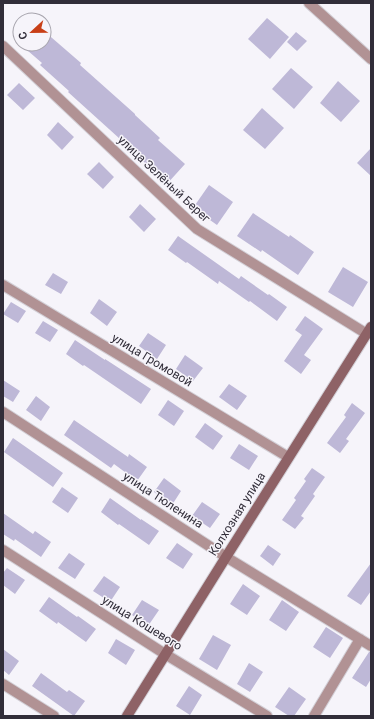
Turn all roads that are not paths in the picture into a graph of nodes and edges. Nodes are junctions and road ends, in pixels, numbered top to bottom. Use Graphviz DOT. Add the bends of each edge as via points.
graph roads {
  1 [pos="309,3"];
  2 [pos="3,46"];
  3 [pos="371,59"];
  4 [pos="3,285"];
  5 [pos="369,331"];
  6 [pos="3,412"];
  7 [pos="288,457"];
  8 [pos="3,550"];
  9 [pos="226,557"];
  10 [pos="360,639"];
  11 [pos="371,646"];
  12 [pos="165,654"];
  13 [pos="3,684"];
  14 [pos="54,716"];
  15 [pos="127,716"];
  16 [pos="267,716"];
  17 [pos="314,716"];
  1 -- 3 [label="street"];
  2 -- 5 [label="street, улица Зелёный Берег" via="197,229"];
  4 -- 7 [label="street, улица Громовой"];
  5 -- 7 [label="main road, Колхозная улица"];
  6 -- 9 [label="street, улица Тюленина"];
  7 -- 9 [label="main road, Колхозная улица"];
  8 -- 12 [label="street, улица Кошевого"];
  9 -- 10 [label="street, улица Тюленина"];
  9 -- 12 [label="main road, Колхозная улица"];
  10 -- 11 [label="street, улица Тюленина"];
  10 -- 17 [label="street"];
  12 -- 15 [label="main road, Колхозная улица"];
  12 -- 16 [label="street, улица Кошевого"];
  13 -- 14 [label="street"];
}
